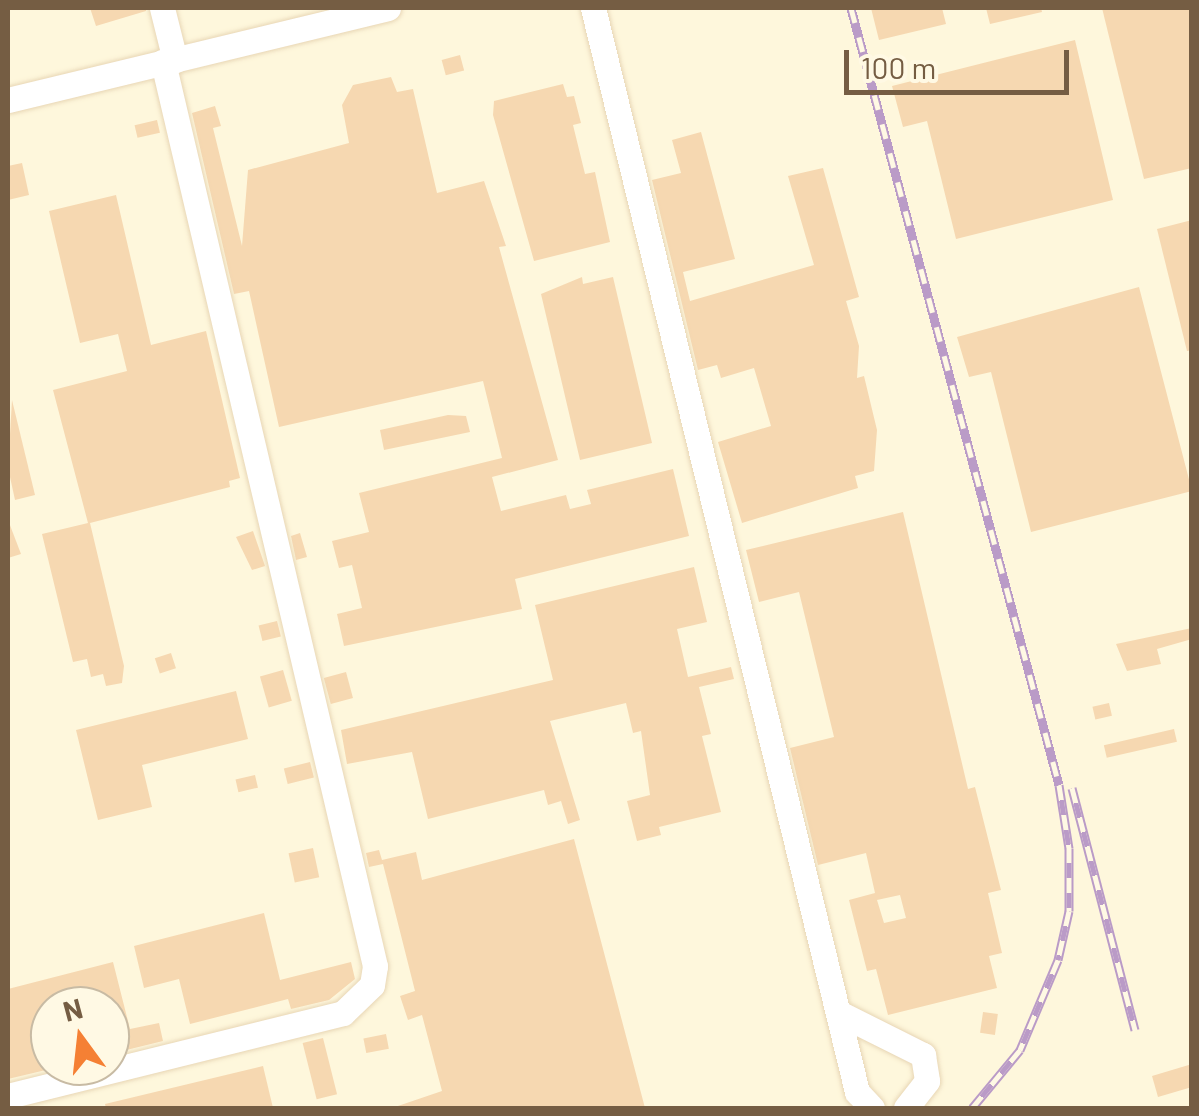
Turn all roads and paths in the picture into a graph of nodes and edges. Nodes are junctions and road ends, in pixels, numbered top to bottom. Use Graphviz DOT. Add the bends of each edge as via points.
graph roads {
  1 [pos="162,8"];
  2 [pos="388,8"];
  3 [pos="594,8"];
  4 [pos="169,61"];
  5 [pos="8,100"];
  6 [pos="841,1014"];
  7 [pos="8,1096"];
  8 [pos="872,1108"];
  9 [pos="906,1108"];
  1 -- 4 [label="street"];
  2 -- 4 [label="street"];
  3 -- 6 [label="street"];
  4 -- 5 [label="street"];
  4 -- 7 [label="street" via="375,966 372,985 343,1013"];
  6 -- 8 [label="street" via="857,1092"];
  6 -- 9 [label="street" via="922,1054 927,1080"];
}
